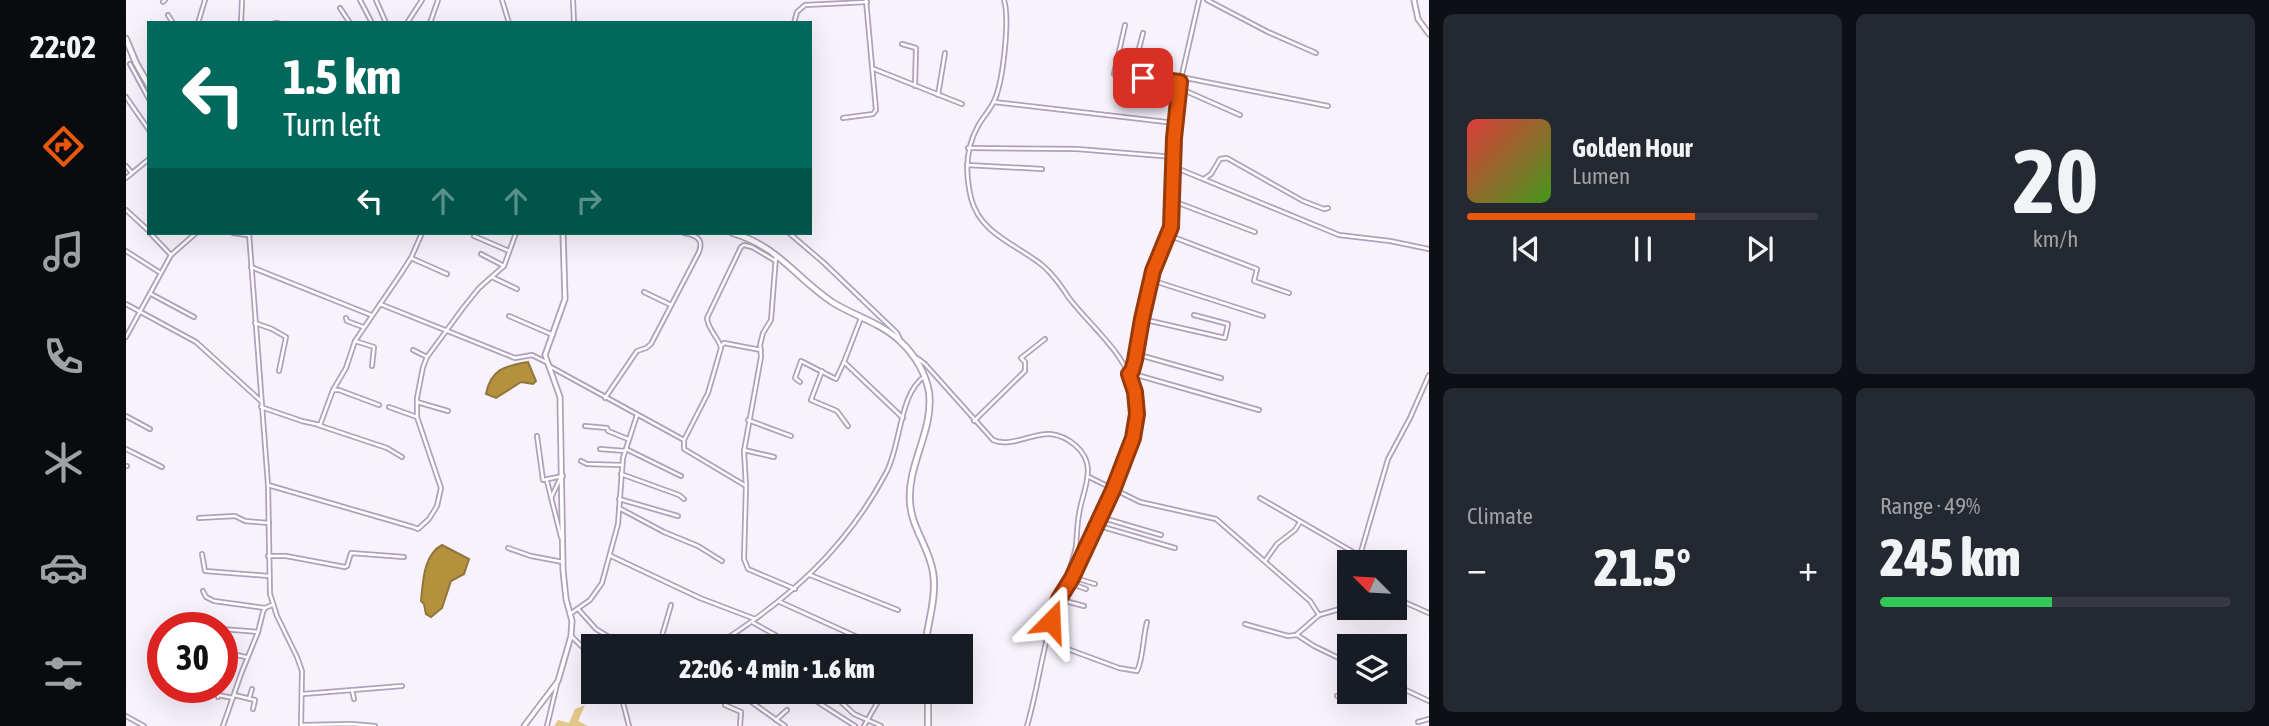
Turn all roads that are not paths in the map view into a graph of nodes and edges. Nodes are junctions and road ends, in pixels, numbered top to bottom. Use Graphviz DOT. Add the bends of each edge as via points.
graph roads {
  1 [pos="205,0"];
  2 [pos="242,0"];
  3 [pos="360,0"];
  4 [pos="376,0"];
  5 [pos="422,0"];
  6 [pos="438,0"];
  7 [pos="502,0"];
  8 [pos="573,0"];
  9 [pos="1004,0"];
  10 [pos="1199,0"];
  11 [pos="1206,0"];
  12 [pos="1413,0"];
  13 [pos="867,1"];
  14 [pos="340,8"];
  15 [pos="168,15"];
  16 [pos="172,21"];
  17 [pos="199,21"];
  18 [pos="241,21"];
  19 [pos="350,21"];
  20 [pos="371,21"];
  21 [pos="385,21"];
  22 [pos="408,21"];
  23 [pos="431,21"];
  24 [pos="508,21"];
  25 [pos="574,21"];
  26 [pos="795,21"];
  27 [pos="1125,25"];
  28 [pos="1143,33"];
  29 [pos="1429,34"];
  30 [pos="126,39"];
  31 [pos="902,44"];
  32 [pos="945,53"];
  33 [pos="1316,53"];
  34 [pos="130,64"];
  35 [pos="873,69"];
  36 [pos="1132,76"];
  37 [pos="1181,77"];
  38 [pos="147,82"];
  39 [pos="1180,82"];
  40 [pos="915,86"];
  41 [pos="1179,88"];
  42 [pos="147,95"];
  43 [pos="938,95"];
  44 [pos="126,97"];
  45 [pos="994,102"];
  46 [pos="962,104"];
  47 [pos="1328,106"];
  48 [pos="1240,115"];
  49 [pos="843,118"];
  50 [pos="1175,124"];
  51 [pos="147,127"];
  52 [pos="968,148"];
  53 [pos="1174,157"];
  54 [pos="147,161"];
  55 [pos="967,165"];
  56 [pos="126,166"];
  57 [pos="1174,167"];
  58 [pos="1042,169"];
  59 [pos="132,173"];
  60 [pos="126,178"];
  61 [pos="1205,179"];
  62 [pos="1173,201"];
  63 [pos="1328,208"];
  64 [pos="126,210"];
  65 [pos="147,229"];
  66 [pos="1255,233"];
  67 [pos="153,235"];
  68 [pos="195,235"];
  69 [pos="249,235"];
  70 [pos="421,235"];
  71 [pos="515,235"];
  72 [pos="563,235"];
  73 [pos="692,235"];
  74 [pos="738,235"];
  75 [pos="791,235"];
  76 [pos="1168,235"];
  77 [pos="474,236"];
  78 [pos="1429,249"];
  79 [pos="126,251"];
  80 [pos="509,251"];
  81 [pos="481,254"];
  82 [pos="777,254"];
  83 [pos="171,256"];
  84 [pos="411,258"];
  85 [pos="775,261"];
  86 [pos="250,266"];
  87 [pos="504,266"];
  88 [pos="160,273"];
  89 [pos="447,274"];
  90 [pos="492,277"];
  91 [pos="1151,280"];
  92 [pos="517,289"];
  93 [pos="644,292"];
  94 [pos="149,293"];
  95 [pos="1289,293"];
  96 [pos="126,304"];
  97 [pos="380,304"];
  98 [pos="671,305"];
  99 [pos="140,312"];
  100 [pos="1194,314"];
  101 [pos="371,315"];
  102 [pos="509,316"];
  103 [pos="1263,316"];
  104 [pos="194,317"];
  105 [pos="346,318"];
  106 [pos="861,318"];
  107 [pos="1142,319"];
  108 [pos="255,323"];
  109 [pos="363,327"];
  110 [pos="446,331"];
  111 [pos="553,335"];
  112 [pos="126,337"];
  113 [pos="1045,339"];
  114 [pos="355,341"];
  115 [pos="901,341"];
  116 [pos="721,346"];
  117 [pos="412,350"];
  118 [pos="761,351"];
  119 [pos="1136,354"];
  120 [pos="427,356"];
  121 [pos="914,357"];
  122 [pos="844,362"];
  123 [pos="547,364"];
  124 [pos="372,366"];
  125 [pos="279,371"];
  126 [pos="822,371"];
  127 [pos="1129,373"];
  128 [pos="1429,375"];
  129 [pos="925,376"];
  130 [pos="1221,378"];
  131 [pos="800,382"];
  132 [pos="333,390"];
  133 [pos="605,398"];
  134 [pos="261,401"];
  135 [pos="417,402"];
  136 [pos="379,405"];
  137 [pos="261,407"];
  138 [pos="389,407"];
  139 [pos="1259,410"];
  140 [pos="448,411"];
  141 [pos="637,415"];
  142 [pos="126,416"];
  143 [pos="417,417"];
  144 [pos="903,418"];
  145 [pos="748,420"];
  146 [pos="974,421"];
  147 [pos="318,425"];
  148 [pos="585,426"];
  149 [pos="848,426"];
  150 [pos="150,429"];
  151 [pos="537,436"];
  152 [pos="790,436"];
  153 [pos="628,439"];
  154 [pos="684,440"];
  155 [pos="126,449"];
  156 [pos="600,449"];
  157 [pos="625,450"];
  158 [pos="744,450"];
  159 [pos="402,457"];
  160 [pos="774,457"];
  161 [pos="581,461"];
  162 [pos="622,465"];
  163 [pos="162,467"];
  164 [pos="621,474"];
  165 [pos="561,476"];
  166 [pos="681,476"];
  167 [pos="1088,477"];
  168 [pos="547,480"];
  169 [pos="268,485"];
  170 [pos="747,486"];
  171 [pos="1113,490"];
  172 [pos="551,498"];
  173 [pos="1260,498"];
  174 [pos="619,499"];
  175 [pos="684,499"];
  176 [pos="618,508"];
  177 [pos="678,516"];
  178 [pos="1100,517"];
  179 [pos="199,518"];
  180 [pos="1300,522"];
  181 [pos="270,523"];
  182 [pos="1096,525"];
  183 [pos="1161,535"];
  184 [pos="563,537"];
  185 [pos="508,548"];
  186 [pos="1175,548"];
  187 [pos="1349,550"];
  188 [pos="1362,550"];
  189 [pos="202,554"];
  190 [pos="268,556"];
  191 [pos="610,556"];
  192 [pos="404,557"];
  193 [pos="722,561"];
  194 [pos="1265,561"];
  195 [pos="563,562"];
  196 [pos="810,575"];
  197 [pos="270,576"];
  198 [pos="1072,578"];
  199 [pos="1067,582"];
  200 [pos="1096,584"];
  201 [pos="795,589"];
  202 [pos="1086,589"];
  203 [pos="203,591"];
  204 [pos="1059,599"];
  205 [pos="780,602"];
  206 [pos="1407,603"];
  207 [pos="273,605"];
  208 [pos="671,605"];
  209 [pos="1084,606"];
  210 [pos="265,608"];
  211 [pos="579,610"];
  212 [pos="898,610"];
  213 [pos="1337,610"];
  214 [pos="1429,613"];
  215 [pos="570,614"];
  216 [pos="1319,615"];
  217 [pos="755,619"];
  218 [pos="751,622"];
  219 [pos="1147,622"];
  220 [pos="1245,624"];
  221 [pos="238,630"];
  222 [pos="258,632"];
  223 [pos="605,634"];
  224 [pos="663,634"];
  225 [pos="733,634"];
  226 [pos="773,634"];
  227 [pos="851,634"];
  228 [pos="927,634"];
  229 [pos="1296,635"];
  230 [pos="571,636"];
  231 [pos="1046,641"];
  232 [pos="581,646"];
  233 [pos="238,655"];
  234 [pos="247,657"];
  235 [pos="1337,657"];
  236 [pos="558,681"];
  237 [pos="238,682"];
  238 [pos="402,686"];
  239 [pos="252,689"];
  240 [pos="352,690"];
  241 [pos="1407,691"];
  242 [pos="303,694"];
  243 [pos="238,697"];
  244 [pos="249,699"];
  245 [pos="354,699"];
  246 [pos="1429,701"];
  247 [pos="231,703"];
  248 [pos="623,704"];
  249 [pos="726,704"];
  250 [pos="752,704"];
  251 [pos="821,704"];
  252 [pos="843,704"];
  253 [pos="876,704"];
  254 [pos="928,704"];
  255 [pos="253,709"];
  256 [pos="787,710"];
  257 [pos="126,716"];
  258 [pos="1429,719"];
  259 [pos="776,720"];
  260 [pos="868,720"];
  261 [pos="1418,722"];
  262 [pos="144,726"];
  263 [pos="224,726"];
  264 [pos="301,726"];
  265 [pos="375,726"];
  266 [pos="524,726"];
  267 [pos="547,726"];
  268 [pos="629,726"];
  269 [pos="740,726"];
  270 [pos="785,726"];
  271 [pos="855,726"];
  272 [pos="864,726"];
  273 [pos="881,726"];
  274 [pos="928,726"];
  275 [pos="1027,726"];
  1 -- 17 [label="street"];
  2 -- 18 [label="street"];
  3 -- 20 [label="street"];
  4 -- 21 [label="street"];
  5 -- 22 [label="street"];
  6 -- 23 [label="street"];
  7 -- 24 [label="street"];
  8 -- 25 [label="street"];
  9 -- 45 [label="street" via="1004,43"];
  10 -- 37 [label="street"];
  11 -- 33 [label="street"];
  12 -- 29 [label="street" via="1418,19"];
  13 -- 26 [label="street" via="805,5"];
  13 -- 35 [label="street"];
  14 -- 19 [label="street"];
  15 -- 16 [label="street"];
  27 -- 36 [label="street" via="1114,74"];
  28 -- 36 [label="street"];
  30 -- 38 [label="main road"];
  31 -- 40 [label="street" via="916,48"];
  32 -- 43 [label="street"];
  34 -- 42 [label="street"];
  35 -- 40 [label="street"];
  35 -- 49 [label="street" via="875,112"];
  36 -- 39 [label="street"];
  37 -- 39 [label="street"];
  37 -- 47 [label="street"];
  39 -- 41 [label="street"];
  40 -- 43 [label="street"];
  41 -- 48 [label="street"];
  41 -- 50 [label="street"];
  43 -- 46 [label="street"];
  44 -- 51 [label="street"];
  45 -- 50 [label="street"];
  45 -- 52 [label="street"];
  50 -- 53 [label="street"];
  52 -- 53 [label="street" via="1077,149"];
  52 -- 55 [label="street"];
  53 -- 57 [label="street"];
  54 -- 59 [label="street"];
  55 -- 58 [label="street"];
  55 -- 127 [label="street" via="978,216 998,237 1049,271"];
  56 -- 59 [label="street"];
  57 -- 61 [label="street"];
  57 -- 62 [label="street"];
  59 -- 60 [label="street"];
  61 -- 63 [label="street" via="1220,159 1227,158 1303,201"];
  61 -- 78 [label="street" via="1339,235"];
  62 -- 66 [label="street"];
  62 -- 76 [label="street"];
  64 -- 65 [label="street"];
  67 -- 83 [label="street"];
  68 -- 83 [label="street"];
  69 -- 86 [label="street"];
  70 -- 84 [label="street"];
  71 -- 80 [label="street"];
  72 -- 111 [label="street" via="565,299"];
  73 -- 98 [label="street" via="701,248"];
  74 -- 82 [label="main road"];
  75 -- 115 [label="street"];
  76 -- 91 [label="street"];
  76 -- 95 [label="street" via="1257,269 1254,281"];
  77 -- 80 [label="street"];
  79 -- 88 [label="street"];
  80 -- 87 [label="street"];
  81 -- 87 [label="street"];
  82 -- 85 [label="street"];
  82 -- 106 [label="main road" via="827,299"];
  83 -- 88 [label="street"];
  84 -- 89 [label="street"];
  84 -- 97 [label="street"];
  85 -- 116 [label="street" via="752,247 741,247 707,318"];
  85 -- 118 [label="street" via="771,320 763,333"];
  86 -- 101 [label="street"];
  86 -- 108 [label="street"];
  87 -- 90 [label="street"];
  88 -- 94 [label="street"];
  90 -- 92 [label="street"];
  90 -- 110 [label="street"];
  91 -- 103 [label="street"];
  91 -- 107 [label="street"];
  93 -- 98 [label="street"];
  94 -- 99 [label="street"];
  94 -- 104 [label="street"];
  96 -- 99 [label="street"];
  97 -- 101 [label="street"];
  97 -- 110 [label="street"];
  98 -- 133 [label="street" via="651,344 637,351"];
  99 -- 112 [label="street"];
  99 -- 134 [label="street" via="196,342"];
  100 -- 107 [label="street" via="1228,324 1225,338"];
  101 -- 109 [label="street"];
  102 -- 111 [label="street"];
  105 -- 109 [label="street"];
  106 -- 115 [label="main road"];
  106 -- 122 [label="street"];
  107 -- 119 [label="street"];
  108 -- 125 [label="street" via="286,337"];
  108 -- 134 [label="street"];
  109 -- 114 [label="street"];
  110 -- 120 [label="street"];
  110 -- 123 [label="street" via="515,358 533,355"];
  111 -- 123 [label="street"];
  113 -- 146 [label="street" via="1021,358 1025,371"];
  114 -- 124 [label="street" via="374,347"];
  114 -- 132 [label="street"];
  115 -- 121 [label="main road"];
  116 -- 118 [label="street"];
  116 -- 154 [label="street" via="708,393"];
  117 -- 120 [label="street"];
  118 -- 145 [label="street"];
  119 -- 127 [label="street"];
  119 -- 130 [label="street"];
  120 -- 135 [label="street"];
  121 -- 129 [label="main road"];
  121 -- 146 [label="street"];
  122 -- 126 [label="street" via="836,379"];
  122 -- 144 [label="street"];
  123 -- 133 [label="street"];
  123 -- 165 [label="street" via="560,397"];
  126 -- 131 [label="street" via="801,361 795,378"];
  126 -- 149 [label="street" via="811,400 837,411"];
  127 -- 139 [label="street"];
  127 -- 171 [label="street" via="1136,424"];
  128 -- 188 [label="street" via="1388,459"];
  129 -- 144 [label="street" via="915,384"];
  129 -- 228 [label="main road" via="929,413 909,499 933,572"];
  132 -- 136 [label="street"];
  132 -- 147 [label="street"];
  133 -- 141 [label="street"];
  134 -- 137 [label="street"];
  135 -- 140 [label="street"];
  135 -- 143 [label="street"];
  137 -- 147 [label="street"];
  137 -- 169 [label="street"];
  138 -- 143 [label="street"];
  141 -- 153 [label="street"];
  141 -- 154 [label="street"];
  142 -- 150 [label="street"];
  143 -- 169 [label="street" via="441,488 437,506 418,529"];
  144 -- 196 [label="street" via="892,461 880,483 850,529"];
  145 -- 152 [label="street"];
  145 -- 158 [label="street"];
  146 -- 167 [label="street" via="999,443 1041,435 1062,437 1085,456"];
  147 -- 159 [label="street"];
  148 -- 153 [label="street" via="607,428"];
  151 -- 168 [label="street" via="543,480"];
  153 -- 157 [label="street"];
  154 -- 170 [label="street" via="684,449"];
  155 -- 163 [label="street"];
  156 -- 157 [label="street"];
  157 -- 162 [label="street"];
  157 -- 166 [label="street"];
  158 -- 160 [label="street"];
  158 -- 170 [label="street"];
  161 -- 162 [label="street"];
  162 -- 164 [label="street"];
  164 -- 174 [label="street"];
  164 -- 175 [label="street"];
  165 -- 168 [label="street"];
  165 -- 172 [label="street"];
  165 -- 184 [label="street"];
  167 -- 171 [label="street"];
  167 -- 199 [label="street"];
  168 -- 172 [label="street"];
  169 -- 181 [label="street"];
  170 -- 201 [label="street" via="745,566"];
  171 -- 178 [label="street"];
  171 -- 194 [label="street" via="1140,502 1216,519"];
  172 -- 184 [label="street"];
  173 -- 180 [label="street"];
  174 -- 176 [label="street"];
  174 -- 177 [label="street"];
  176 -- 191 [label="street"];
  176 -- 193 [label="street"];
  178 -- 182 [label="street"];
  178 -- 183 [label="street"];
  179 -- 181 [label="street" via="234,516 245,522"];
  180 -- 187 [label="street"];
  180 -- 194 [label="street"];
  181 -- 190 [label="street"];
  182 -- 186 [label="street"];
  182 -- 198 [label="street"];
  184 -- 195 [label="street"];
  185 -- 195 [label="street"];
  189 -- 197 [label="street" via="205,571"];
  190 -- 192 [label="street" via="345,567 351,553"];
  190 -- 197 [label="street"];
  191 -- 211 [label="street" via="597,592"];
  191 -- 217 [label="street"];
  194 -- 216 [label="street" via="1310,601"];
  195 -- 215 [label="street"];
  196 -- 201 [label="street"];
  196 -- 212 [label="street"];
  197 -- 207 [label="street"];
  198 -- 199 [label="street"];
  198 -- 200 [label="street"];
  199 -- 202 [label="street"];
  199 -- 204 [label="street"];
  201 -- 205 [label="street"];
  203 -- 210 [label="street" via="214,601"];
  204 -- 209 [label="street"];
  204 -- 231 [label="street"];
  205 -- 217 [label="street"];
  205 -- 227 [label="street"];
  206 -- 214 [label="street"];
  207 -- 210 [label="street"];
  207 -- 242 [label="street" via="302,671"];
  208 -- 224 [label="street"];
  210 -- 222 [label="street"];
  211 -- 215 [label="street"];
  211 -- 223 [label="street"];
  213 -- 216 [label="street"];
  215 -- 230 [label="street"];
  216 -- 229 [label="street"];
  217 -- 218 [label="street"];
  218 -- 225 [label="street"];
  218 -- 226 [label="street"];
  219 -- 231 [label="street" via="1137,671"];
  220 -- 229 [label="street"];
  221 -- 222 [label="street"];
  222 -- 234 [label="street"];
  229 -- 235 [label="street"];
  230 -- 232 [label="street"];
  230 -- 236 [label="street"];
  231 -- 275 [label="street"];
  233 -- 234 [label="street"];
  234 -- 237 [label="street"];
  236 -- 266 [label="street"];
  236 -- 267 [label="street"];
  238 -- 240 [label="street"];
  239 -- 244 [label="street"];
  240 -- 242 [label="street"];
  240 -- 245 [label="street"];
  241 -- 246 [label="street"];
  242 -- 264 [label="street"];
  243 -- 244 [label="street"];
  244 -- 255 [label="street" via="256,701"];
  247 -- 263 [label="street"];
  248 -- 268 [label="street"];
  249 -- 269 [label="street" via="741,712"];
  250 -- 259 [label="street"];
  251 -- 271 [label="street"];
  252 -- 260 [label="street"];
  253 -- 260 [label="street"];
  254 -- 274 [label="main road"];
  256 -- 259 [label="street"];
  257 -- 262 [label="street"];
  258 -- 261 [label="street"];
  259 -- 270 [label="street"];
  260 -- 272 [label="street"];
  260 -- 273 [label="street"];
  264 -- 265 [label="street"];
}
